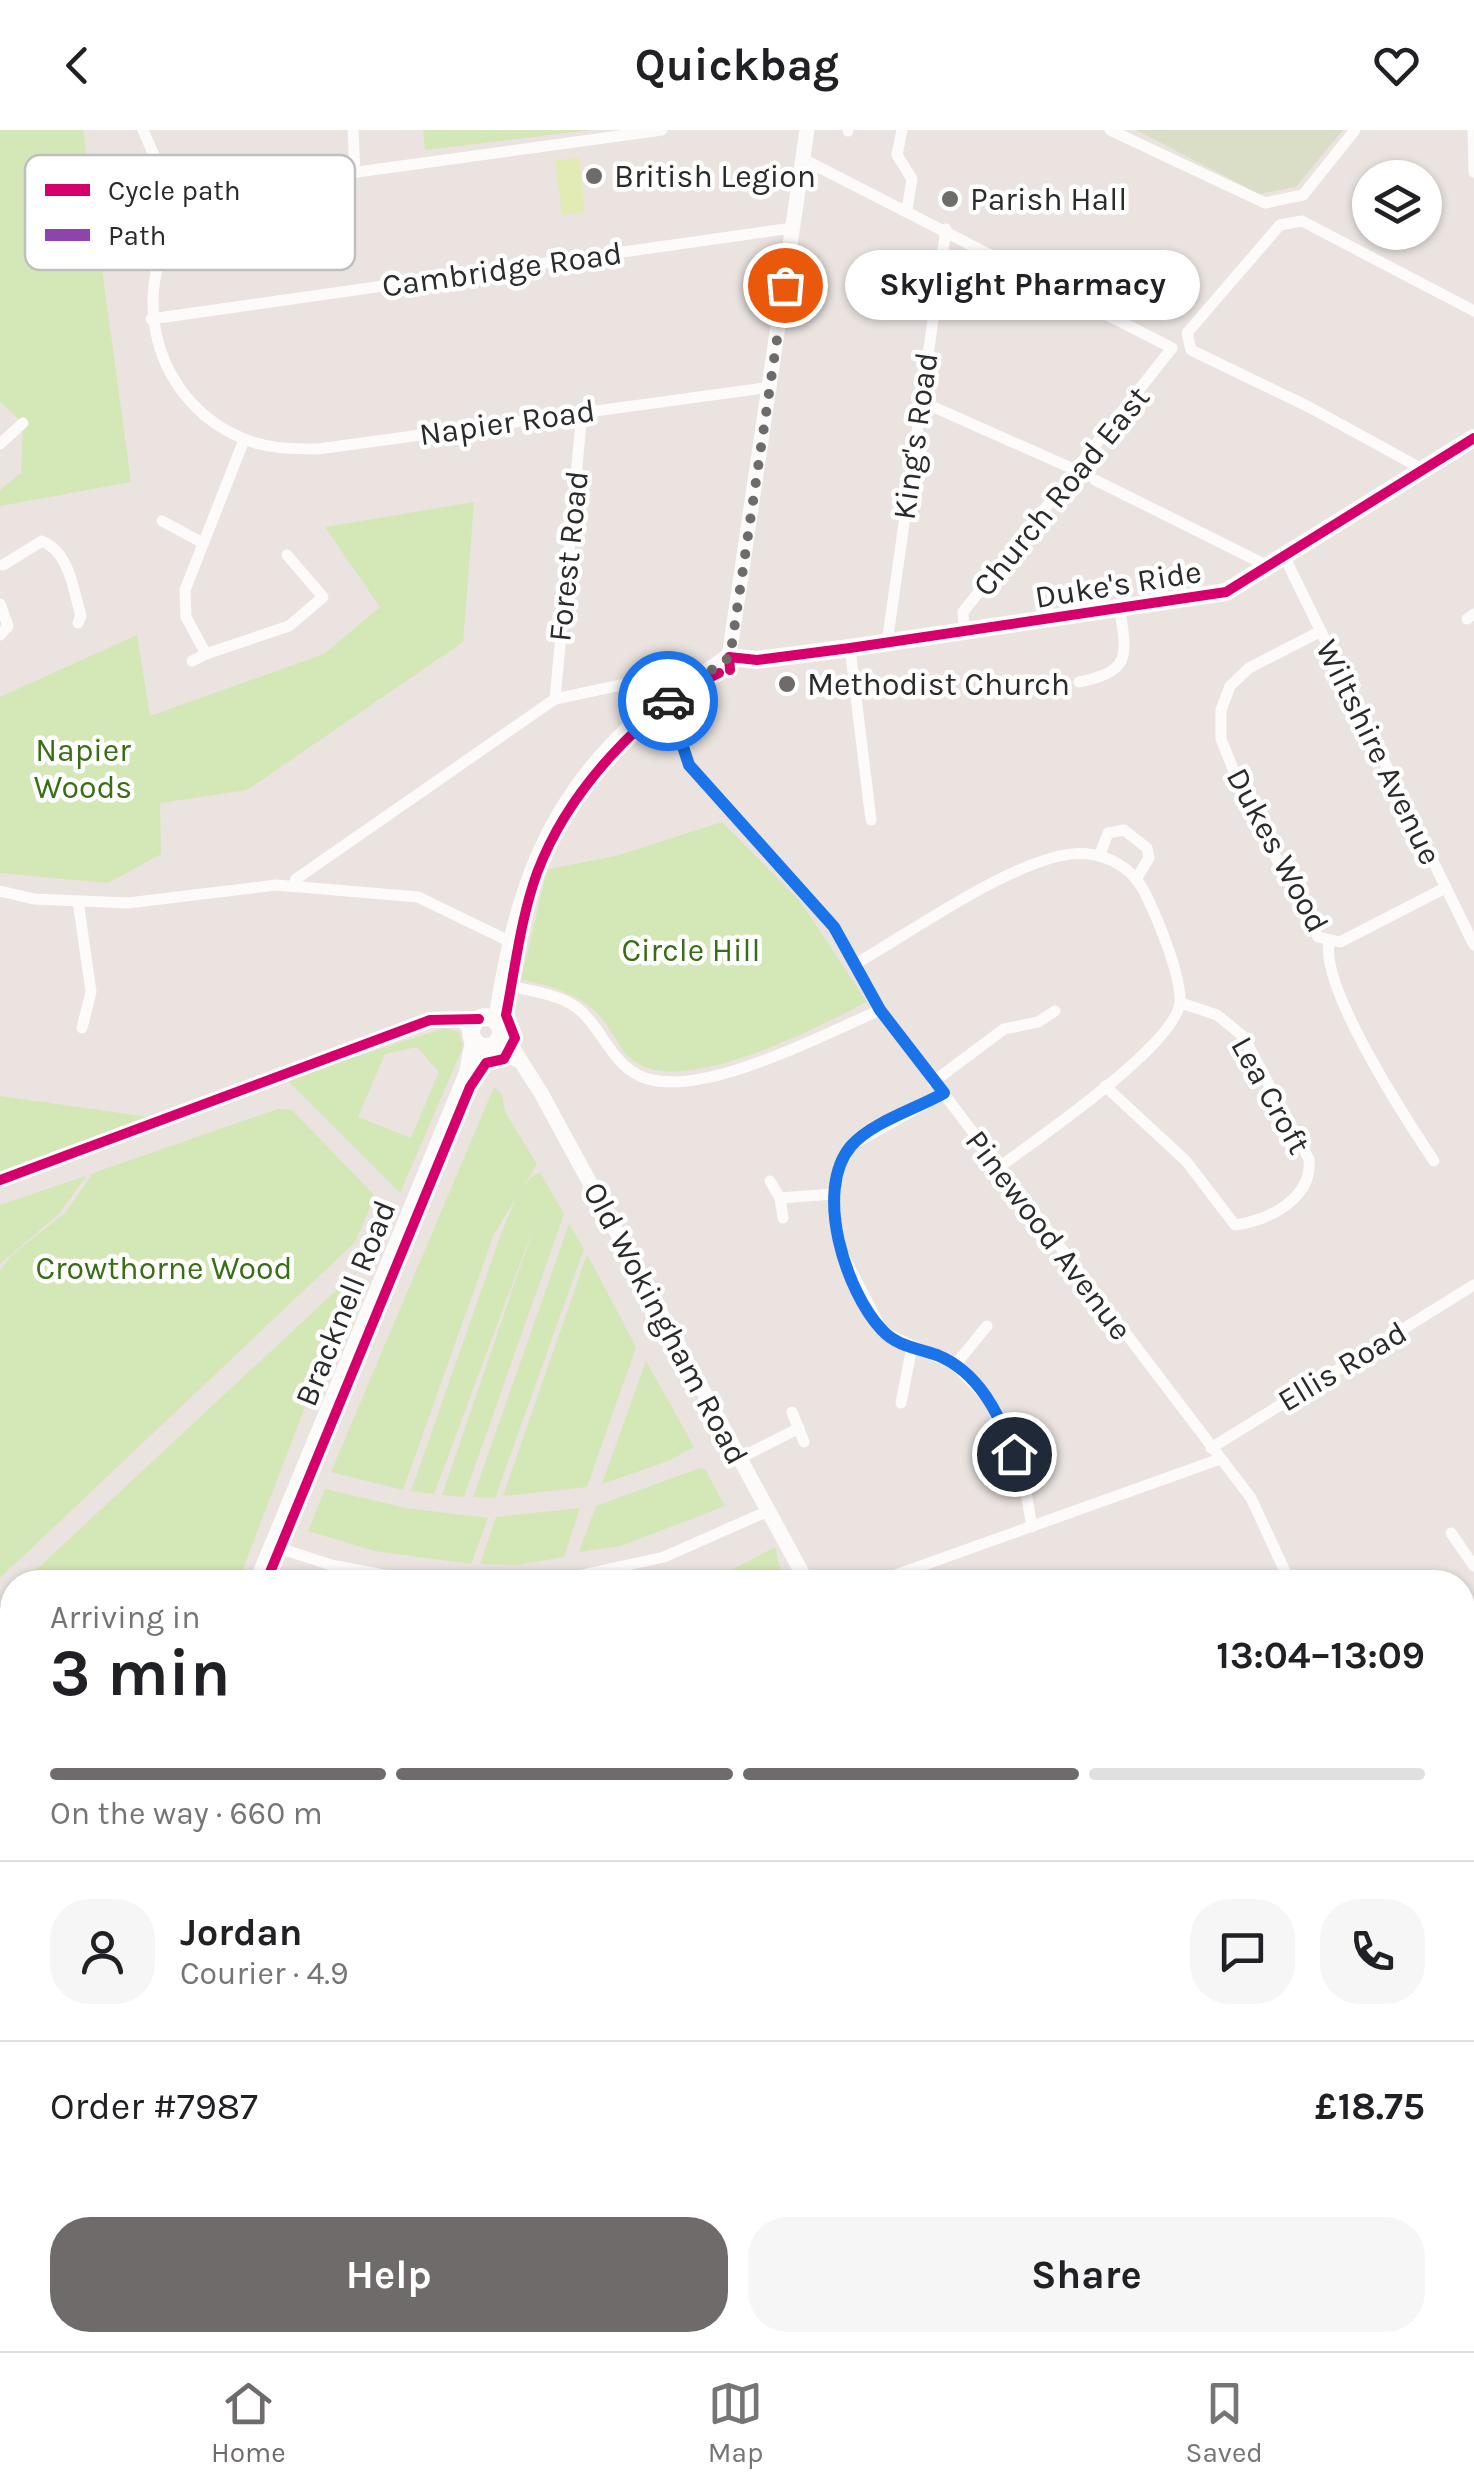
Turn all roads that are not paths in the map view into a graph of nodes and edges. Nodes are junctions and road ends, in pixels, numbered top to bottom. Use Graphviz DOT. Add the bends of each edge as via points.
graph roads {
  1 [pos="143,130"];
  2 [pos="352,130"];
  3 [pos="662,130"];
  4 [pos="807,130"];
  5 [pos="902,130"];
  6 [pos="1110,130"];
  7 [pos="1355,130"];
  8 [pos="1473,130"];
  9 [pos="154,155"];
  10 [pos="354,155"];
  11 [pos="803,159"];
  12 [pos="355,172"];
  13 [pos="1474,172"];
  14 [pos="907,209"];
  15 [pos="792,228"];
  16 [pos="946,229"];
  17 [pos="1134,267"];
  18 [pos="157,270"];
  19 [pos="1474,310"];
  20 [pos="1110,314"];
  21 [pos="151,318"];
  22 [pos="771,387"];
  23 [pos="920,401"];
  24 [pos="582,412"];
  25 [pos="22,423"];
  26 [pos="1474,438"];
  27 [pos="244,440"];
  28 [pos="0,444"];
  29 [pos="1078,470"];
  30 [pos="1424,470"];
  31 [pos="1095,480"];
  32 [pos="162,521"];
  33 [pos="203,542"];
  34 [pos="288,555"];
  35 [pos="1278,563"];
  36 [pos="1,564"];
  37 [pos="0,604"];
  38 [pos="1120,610"];
  39 [pos="78,623"];
  40 [pos="1320,630"];
  41 [pos="964,632"];
  42 [pos="0,635"];
  43 [pos="888,643"];
  44 [pos="850,648"];
  45 [pos="206,654"];
  46 [pos="730,657"];
  47 [pos="192,661"];
  48 [pos="698,677"];
  49 [pos="1079,682"];
  50 [pos="666,699"];
  51 [pos="555,700"];
  52 [pos="871,820"];
  53 [pos="1100,854"];
  54 [pos="1136,879"];
  55 [pos="294,886"];
  56 [pos="1444,888"];
  57 [pos="0,892"];
  58 [pos="78,901"];
  59 [pos="1470,924"];
  60 [pos="513,943"];
  61 [pos="1328,943"];
  62 [pos="1474,945"];
  63 [pos="857,963"];
  64 [pos="502,986"];
  65 [pos="1181,1003"];
  66 [pos="880,1010"];
  67 [pos="1056,1011"];
  68 [pos="82,1028"];
  69 [pos="486,1031"];
  70 [pos="933,1082"];
  71 [pos="1105,1086"];
  72 [pos="944,1093"];
  73 [pos="230,1095"];
  74 [pos="1434,1161"];
  75 [pos="998,1168"];
  76 [pos="770,1181"];
  77 [pos="833,1194"];
  78 [pos="780,1198"];
  79 [pos="783,1218"];
  80 [pos="1474,1286"];
  81 [pos="987,1326"];
  82 [pos="912,1348"];
  83 [pos="955,1365"];
  84 [pos="901,1403"];
  85 [pos="792,1412"];
  86 [pos="799,1428"];
  87 [pos="804,1442"];
  88 [pos="1210,1448"];
  89 [pos="738,1458"];
  90 [pos="1220,1459"];
  91 [pos="768,1511"];
  92 [pos="1032,1527"];
  93 [pos="1451,1533"];
  94 [pos="273,1546"];
  95 [pos="1474,1566"];
  96 [pos="263,1570"];
  97 [pos="357,1570"];
  98 [pos="605,1570"];
  99 [pos="801,1570"];
  100 [pos="910,1570"];
  101 [pos="1281,1570"];
  1 -- 9 [label="street"];
  2 -- 10 [label="street"];
  3 -- 12 [label="street"];
  4 -- 11 [label="street"];
  5 -- 14 [label="street" via="897,154 912,179"];
  6 -- 7 [label="street" via="1264,203 1303,194"];
  8 -- 13 [label="street"];
  11 -- 14 [label="street"];
  11 -- 15 [label="street"];
  14 -- 16 [label="street"];
  15 -- 21 [label="street, Cambridge Road"];
  15 -- 22 [label="street"];
  16 -- 20 [label="street"];
  16 -- 23 [label="street, King's Road"];
  17 -- 20 [label="street"];
  18 -- 21 [label="street"];
  19 -- 30 [label="street" via="1302,221 1280,225 1187,333 1191,350"];
  20 -- 29 [label="street, Church Road East" via="1169,343 1171,355"];
  21 -- 27 [label="street" via="169,374 216,425"];
  22 -- 24 [label="street, Napier Road"];
  22 -- 46 [label="street"];
  23 -- 29 [label="street"];
  23 -- 43 [label="street, King's Road"];
  24 -- 27 [label="street, Napier Road" via="318,450"];
  24 -- 51 [label="street, Forest Road"];
  25 -- 28 [label="street"];
  26 -- 30 [label="main road, Duke's Ride"];
  27 -- 33 [label="street"];
  29 -- 41 [label="street, Church Road East" via="963,612"];
  30 -- 35 [label="main road, Duke's Ride"];
  31 -- 35 [label="street"];
  32 -- 33 [label="street"];
  33 -- 45 [label="street" via="184,610"];
  34 -- 45 [label="street" via="327,601 289,626"];
  35 -- 38 [label="main road, Duke's Ride" via="1226,592"];
  35 -- 40 [label="street, Wiltshire Avenue"];
  36 -- 39 [label="street" via="30,546 53,546 62,555"];
  37 -- 42 [label="street" via="8,626"];
  38 -- 41 [label="main road, Duke's Ride"];
  38 -- 49 [label="street" via="1126,651 1119,665"];
  40 -- 56 [label="street, Wiltshire Avenue"];
  40 -- 61 [label="street, Dukes Wood" via="1248,668 1230,686 1221,739 1245,798 1318,937"];
  41 -- 43 [label="main road, Duke's Ride"];
  43 -- 44 [label="main road, Duke's Ride"];
  44 -- 46 [label="main road, Duke's Ride" via="757,660"];
  44 -- 52 [label="street"];
  45 -- 47 [label="street"];
  46 -- 48 [label="main road, Bracknell Road"];
  48 -- 50 [label="main road, Bracknell Road"];
  48 -- 51 [label="street" via="686,671"];
  50 -- 60 [label="main road, Bracknell Road" via="615,745 562,812 529,873"];
  50 -- 63 [label="street, Pinewood Avenue" via="689,765 804,889"];
  51 -- 55 [label="street"];
  53 -- 54 [label="street"];
  53 -- 54 [label="street" via="1108,833 1124,830 1149,858"];
  53 -- 63 [label="street" via="1033,866"];
  54 -- 65 [label="street"];
  55 -- 58 [label="street" via="147,902"];
  55 -- 60 [label="street" via="418,897"];
  56 -- 59 [label="street, Wiltshire Avenue"];
  56 -- 61 [label="street, Dukes Wood"];
  57 -- 58 [label="street"];
  58 -- 68 [label="street" via="91,992"];
  59 -- 62 [label="street, Wiltshire Avenue"];
  60 -- 64 [label="main road, Bracknell Road"];
  61 -- 74 [label="street, Dukes Wood" via="1328,971 1380,1080"];
  63 -- 66 [label="street, Pinewood Avenue"];
  64 -- 66 [label="street" via="575,1006 612,1056 640,1076 674,1083 766,1060"];
  64 -- 69 [label="main road, Bracknell Road"];
  65 -- 71 [label="street" via="1144,1055"];
  65 -- 71 [label="street, Lea Croft" via="1217,1015 1243,1036 1309,1159 1311,1177 1303,1193 1255,1222 1235,1225 1186,1161"];
  66 -- 70 [label="street, Pinewood Avenue"];
  67 -- 70 [label="street" via="1004,1029"];
  69 -- 73 [label="street" via="455,1018 430,1020"];
  69 -- 89 [label="street, Old Wokingham Road" via="524,1064"];
  69 -- 94 [label="main road, Bracknell Road"];
  70 -- 72 [label="street, Pinewood Avenue"];
  71 -- 75 [label="street"];
  72 -- 75 [label="street, Pinewood Avenue"];
  72 -- 77 [label="street" via="852,1145"];
  75 -- 88 [label="street, Pinewood Avenue"];
  76 -- 78 [label="street"];
  77 -- 78 [label="street"];
  77 -- 82 [label="street" via="842,1253 873,1318"];
  78 -- 79 [label="street"];
  80 -- 88 [label="street, Ellis Road"];
  81 -- 83 [label="street"];
  82 -- 83 [label="street"];
  82 -- 84 [label="street"];
  83 -- 92 [label="street" via="1002,1423"];
  85 -- 86 [label="street"];
  86 -- 87 [label="street"];
  86 -- 89 [label="street"];
  88 -- 90 [label="street, Pinewood Avenue"];
  89 -- 91 [label="street, Old Wokingham Road"];
  90 -- 92 [label="street"];
  90 -- 101 [label="street, Pinewood Avenue" via="1262,1516"];
  91 -- 98 [label="street" via="664,1557"];
  91 -- 99 [label="street, Old Wokingham Road"];
  92 -- 100 [label="street"];
  93 -- 95 [label="street"];
  94 -- 96 [label="main road, Bracknell Road"];
  94 -- 97 [label="street"];
}
